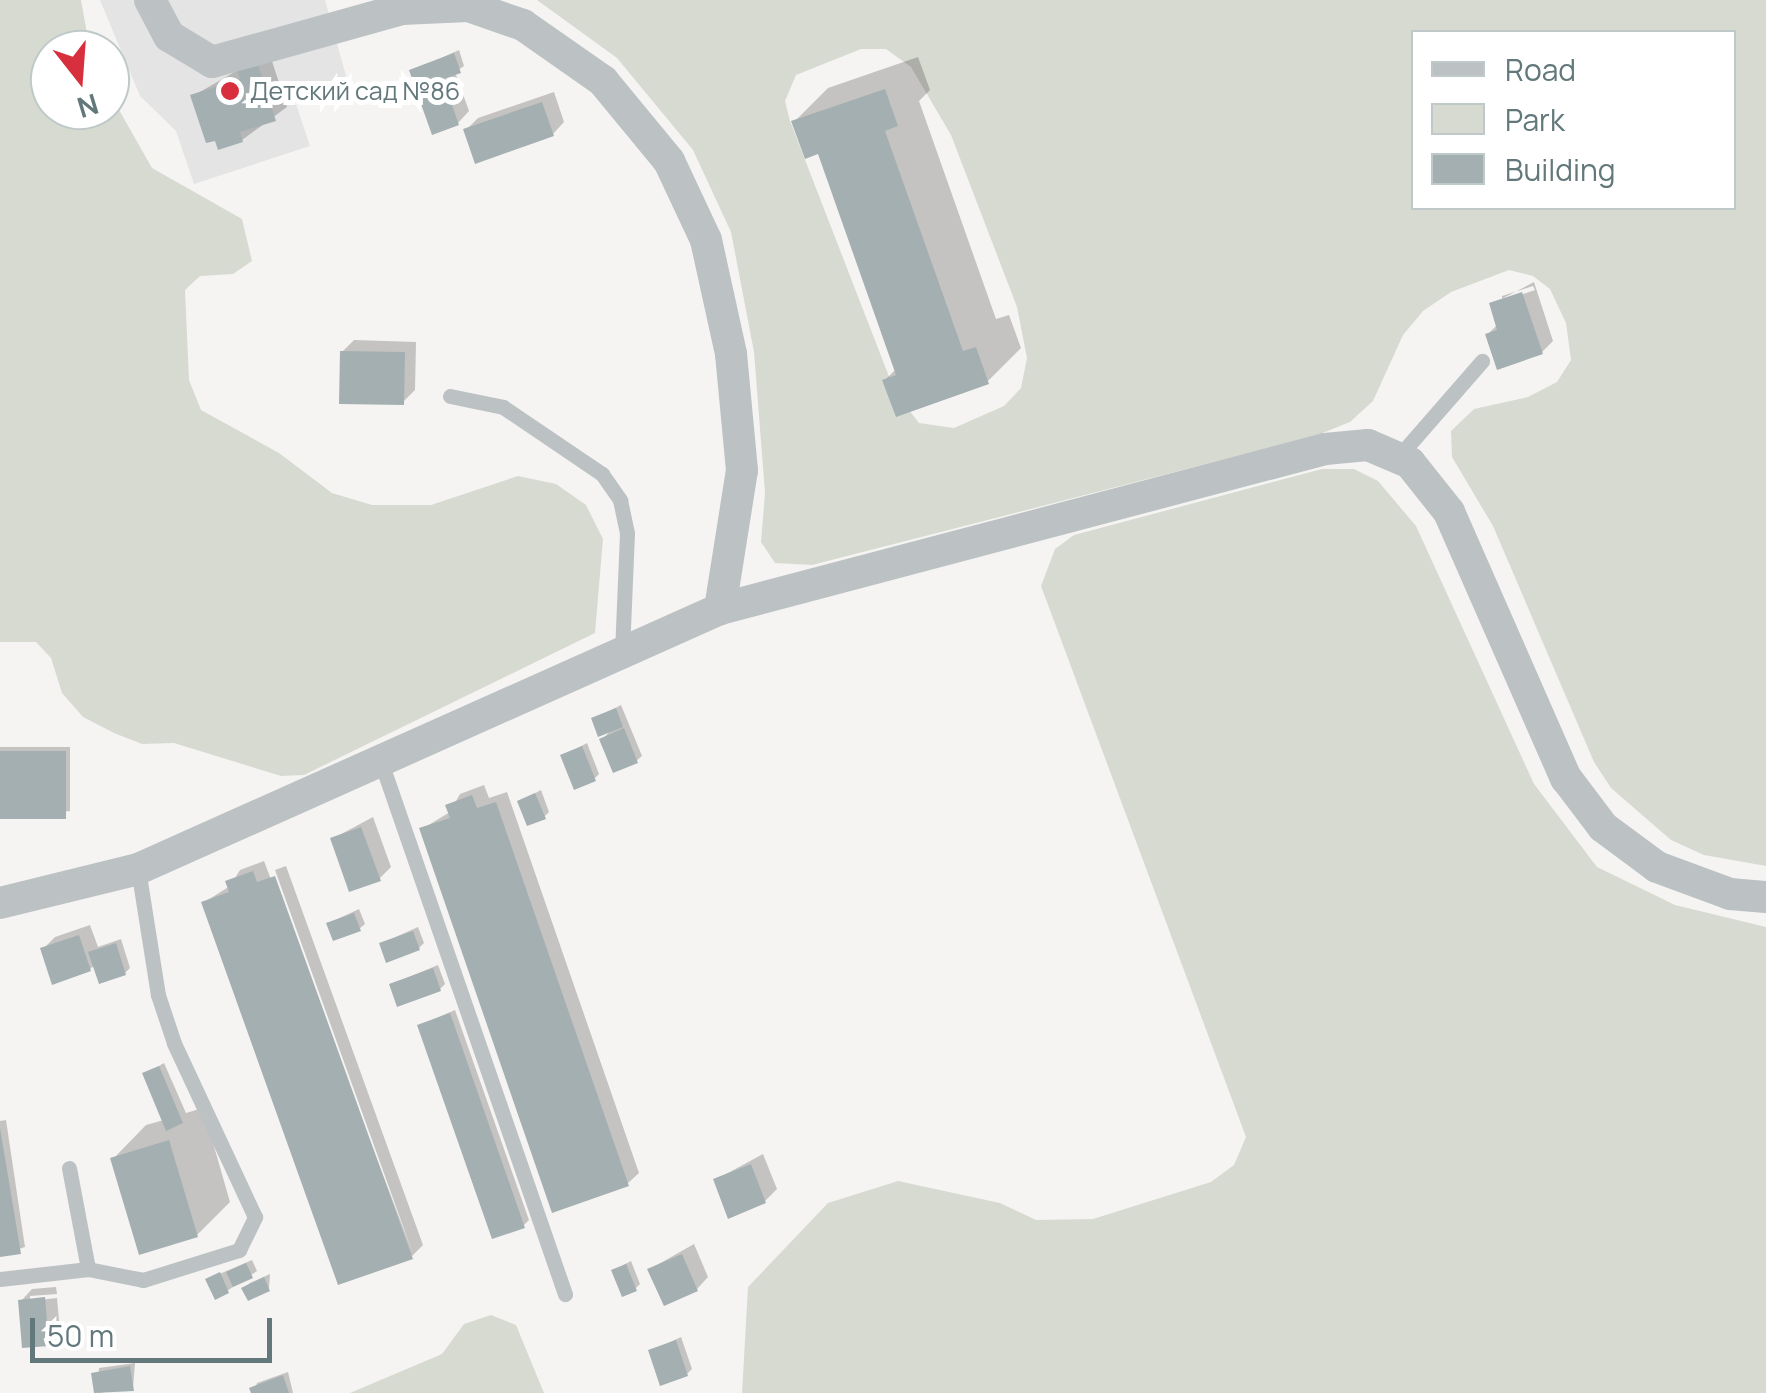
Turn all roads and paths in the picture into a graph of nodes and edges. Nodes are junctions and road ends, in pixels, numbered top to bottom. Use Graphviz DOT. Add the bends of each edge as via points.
graph roads {
  1 [pos="150,0"];
  2 [pos="400,5"];
  3 [pos="1482,360"];
  4 [pos="450,396"];
  5 [pos="1400,455"];
  6 [pos="720,609"];
  7 [pos="622,650"];
  8 [pos="382,765"];
  9 [pos="138,869"];
  10 [pos="1766,897"];
  11 [pos="0,903"];
  12 [pos="68,1168"];
  13 [pos="88,1270"];
  14 [pos="0,1279"];
  15 [pos="565,1294"];
  1 -- 2 [label="street" via="169,36 212,62"];
  2 -- 6 [label="street" via="468,6 524,25 603,81 670,161 706,240 730,354 742,470"];
  3 -- 5 [label="lane"];
  4 -- 7 [label="lane" via="503,407 602,474 620,500 627,534"];
  5 -- 6 [label="street" via="1368,445 1325,449"];
  5 -- 10 [label="street" via="1434,489 1460,532 1566,778 1603,826 1657,867 1730,894"];
  6 -- 7 [label="street"];
  7 -- 8 [label="street"];
  8 -- 9 [label="street"];
  8 -- 15 [label="lane"];
  9 -- 11 [label="street"];
  9 -- 13 [label="lane" via="158,995 255,1217 239,1250 201,1265 143,1280"];
  12 -- 13 [label="lane"];
  13 -- 14 [label="lane"];
}
